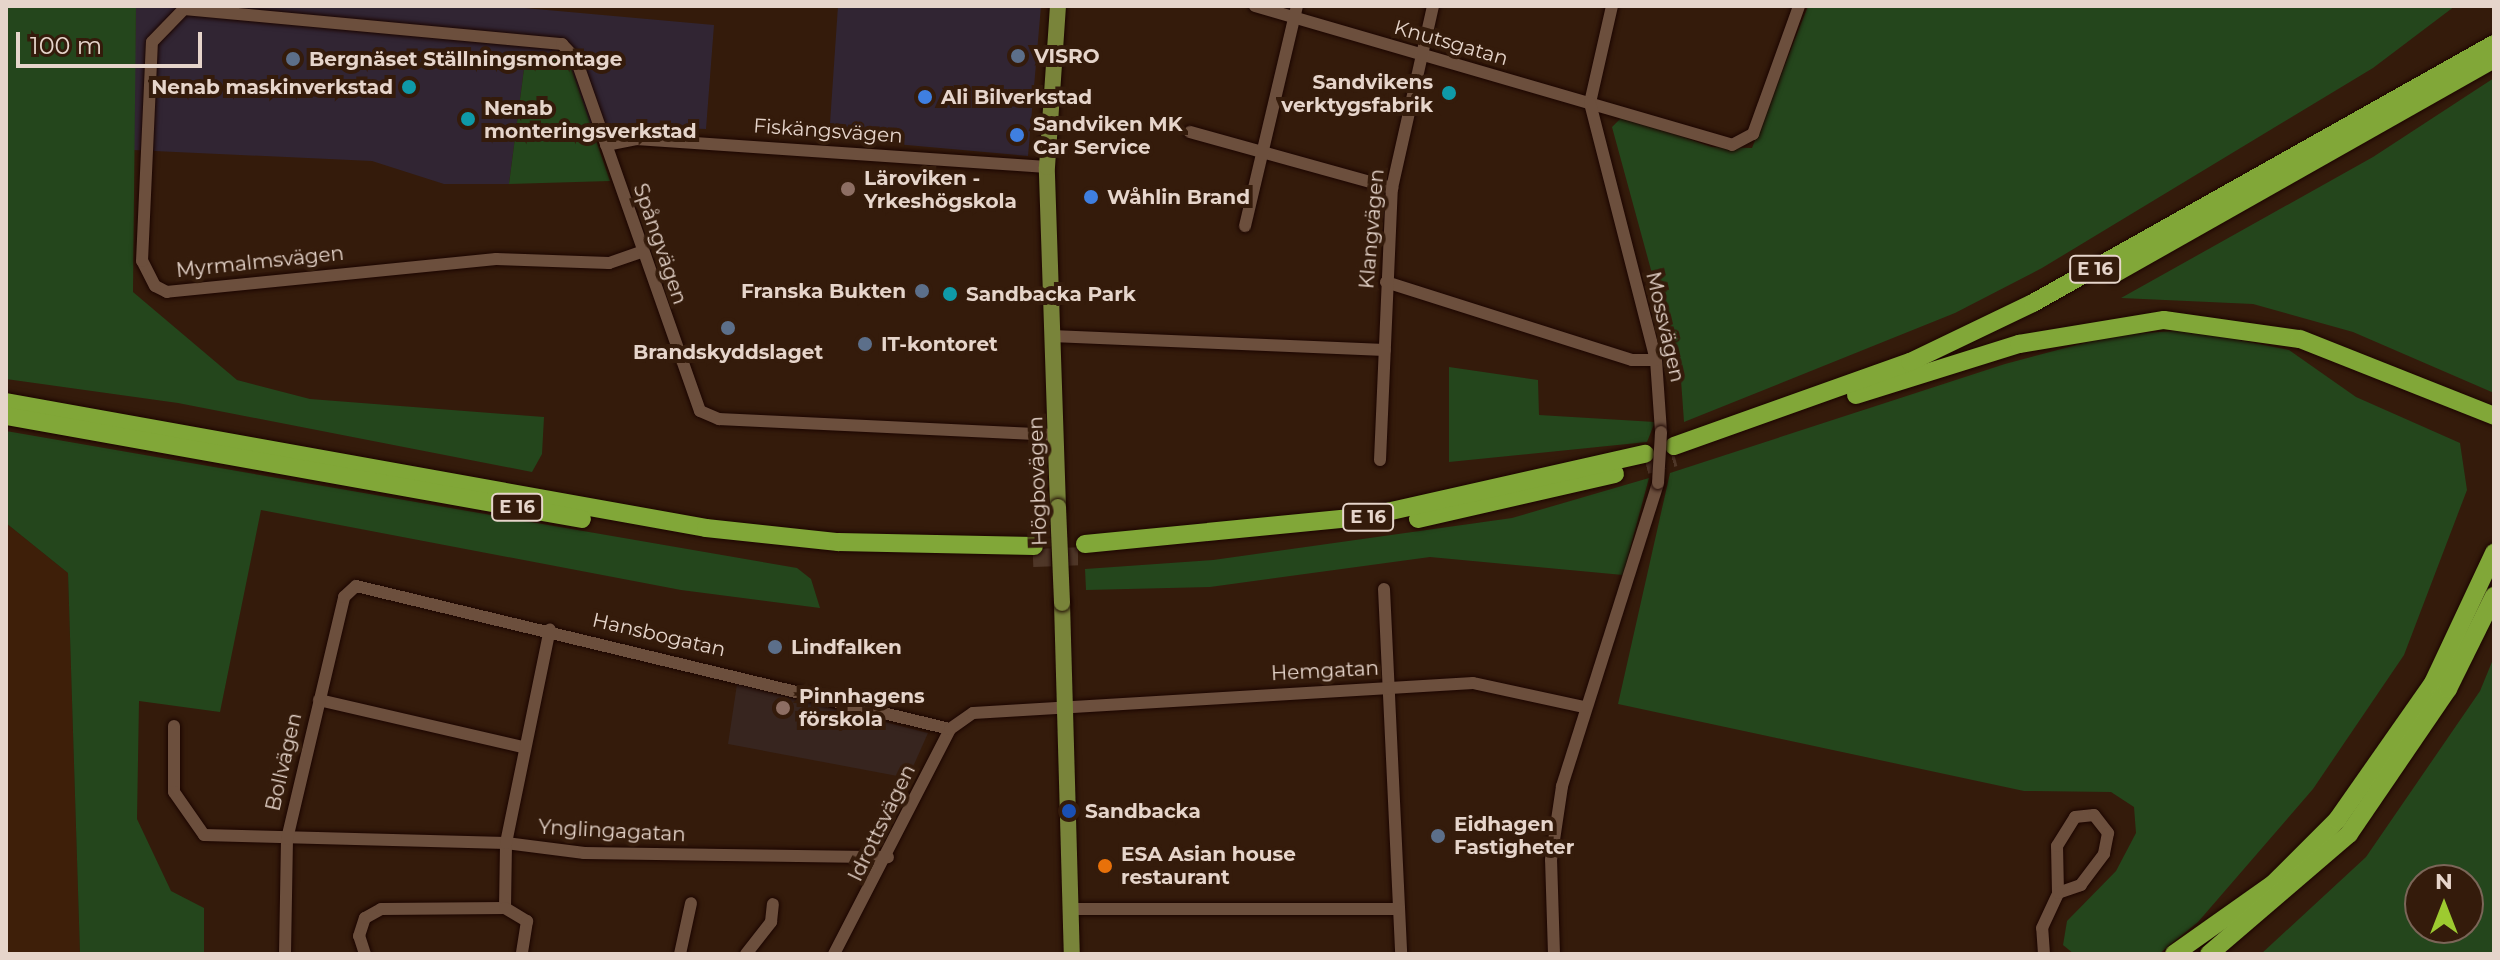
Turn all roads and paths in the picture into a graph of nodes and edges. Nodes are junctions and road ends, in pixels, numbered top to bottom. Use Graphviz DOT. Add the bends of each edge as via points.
graph roads {
  1 [pos="1058,6"];
  2 [pos="1255,6"];
  3 [pos="1433,6"];
  4 [pos="1612,6"];
  5 [pos="1799,6"];
  6 [pos="1296,12"];
  7 [pos="257,15"];
  8 [pos="2494,44"];
  9 [pos="1421,56"];
  10 [pos="2494,59"];
  11 [pos="1590,103"];
  12 [pos="1190,132"];
  13 [pos="606,145"];
  14 [pos="1263,153"];
  15 [pos="1047,167"];
  16 [pos="1392,188"];
  17 [pos="1245,226"];
  18 [pos="641,252"];
  19 [pos="1386,282"];
  20 [pos="1052,336"];
  21 [pos="1385,350"];
  22 [pos="1656,360"];
  23 [pos="1915,374"];
  24 [pos="6,402"];
  25 [pos="6,416"];
  26 [pos="2494,416"];
  27 [pos="1056,435"];
  28 [pos="1670,445"];
  29 [pos="1380,460"];
  30 [pos="1646,460"];
  31 [pos="1085,550"];
  32 [pos="2494,553"];
  33 [pos="356,586"];
  34 [pos="1384,589"];
  35 [pos="2494,596"];
  36 [pos="550,629"];
  37 [pos="1387,687"];
  38 [pos="319,700"];
  39 [pos="1066,706"];
  40 [pos="1584,707"];
  41 [pos="174,726"];
  42 [pos="950,729"];
  43 [pos="523,747"];
  44 [pos="287,839"];
  45 [pos="506,843"];
  46 [pos="888,857"];
  47 [pos="2058,893"];
  48 [pos="691,903"];
  49 [pos="773,904"];
  50 [pos="505,908"];
  51 [pos="1073,909"];
  52 [pos="1399,909"];
  53 [pos="285,954"];
  54 [pos="365,954"];
  55 [pos="522,954"];
  56 [pos="680,954"];
  57 [pos="746,954"];
  58 [pos="834,954"];
  59 [pos="1072,954"];
  60 [pos="1401,954"];
  61 [pos="1554,954"];
  62 [pos="2044,954"];
  63 [pos="2174,954"];
  64 [pos="2209,954"];
  1 -- 15 [label="main road, Högbovägen"];
  2 -- 6 [label="street, Knutsgatan"];
  3 -- 9 [label="street, Klangvägen"];
  4 -- 11 [label="street"];
  5 -- 11 [label="street" via="1753,134 1741,144"];
  6 -- 9 [label="street, Knutsgatan"];
  6 -- 14 [label="street"];
  7 -- 13 [label="street, Spångvägen" via="562,44 576,59"];
  7 -- 18 [label="street, Myrmalmsvägen" via="184,9 152,42 142,261 155,286 194,293 496,259 609,263"];
  8 -- 28 [label="highway, E 16" via="2033,303 1910,362"];
  9 -- 11 [label="street, Knutsgatan"];
  9 -- 16 [label="street, Klangvägen"];
  10 -- 23 [label="highway, E 16" via="2168,244"];
  11 -- 22 [label="street, Mossvägen"];
  12 -- 14 [label="street"];
  13 -- 15 [label="street, Fiskängsvägen" via="636,139"];
  13 -- 18 [label="street, Spångvägen"];
  14 -- 16 [label="street"];
  14 -- 17 [label="street"];
  15 -- 20 [label="main road, Högbovägen"];
  16 -- 19 [label="street, Klangvägen"];
  18 -- 27 [label="street, Spångvägen" via="693,400 707,415"];
  19 -- 21 [label="street, Klangvägen"];
  19 -- 22 [label="street" via="1632,360"];
  20 -- 21 [label="street"];
  20 -- 27 [label="main road, Högbovägen"];
  21 -- 29 [label="street, Klangvägen"];
  22 -- 28 [label="street, Mossvägen"];
  23 -- 26 [label="highway" via="2073,331 2199,321 2300,339"];
  23 -- 28 [label="highway, E 16"];
  24 -- 25 [label="highway, E 16" via="706,528 1034,552 851,555 705,539"];
  27 -- 39 [label="main road, Högbovägen, bridge"];
  28 -- 40 [label="street, Mossvägen, bridge"];
  30 -- 31 [label="highway, E 16" via="1369,516"];
  32 -- 63 [label="highway" via="2433,683 2337,820 2273,884"];
  33 -- 36 [label="street, Hansbogatan"];
  33 -- 38 [label="street, Bollvägen" via="344,597"];
  34 -- 37 [label="street"];
  35 -- 64 [label="highway" via="2448,689 2349,834"];
  36 -- 42 [label="street, Hansbogatan"];
  36 -- 43 [label="street"];
  37 -- 39 [label="street, Hemgatan"];
  37 -- 40 [label="street, Hemgatan" via="1473,683"];
  37 -- 52 [label="street"];
  38 -- 43 [label="street"];
  38 -- 44 [label="street, Bollvägen"];
  39 -- 42 [label="street" via="973,713"];
  39 -- 51 [label="main road, Högbovägen"];
  40 -- 61 [label="street, Mossvägen" via="1551,860"];
  41 -- 44 [label="street, Ynglingagatan" via="174,792 200,832"];
  42 -- 46 [label="street, Idrottsvägen"];
  43 -- 45 [label="street"];
  44 -- 45 [label="street, Ynglingagatan"];
  44 -- 53 [label="street, Bollvägen"];
  45 -- 46 [label="street, Ynglingagatan" via="584,853"];
  45 -- 50 [label="street"];
  46 -- 58 [label="street, Idrottsvägen"];
  47 -- 47 [label="street" via="2075,889 2097,867 2108,833 2094,815 2075,817 2057,846"];
  47 -- 62 [label="street" via="2042,928"];
  48 -- 56 [label="street"];
  49 -- 57 [label="street" via="771,922"];
  50 -- 54 [label="street" via="381,909 365,918 359,936"];
  50 -- 55 [label="street" via="527,921"];
  51 -- 52 [label="street"];
  51 -- 59 [label="main road, Högbovägen"];
  52 -- 60 [label="street"];
}
